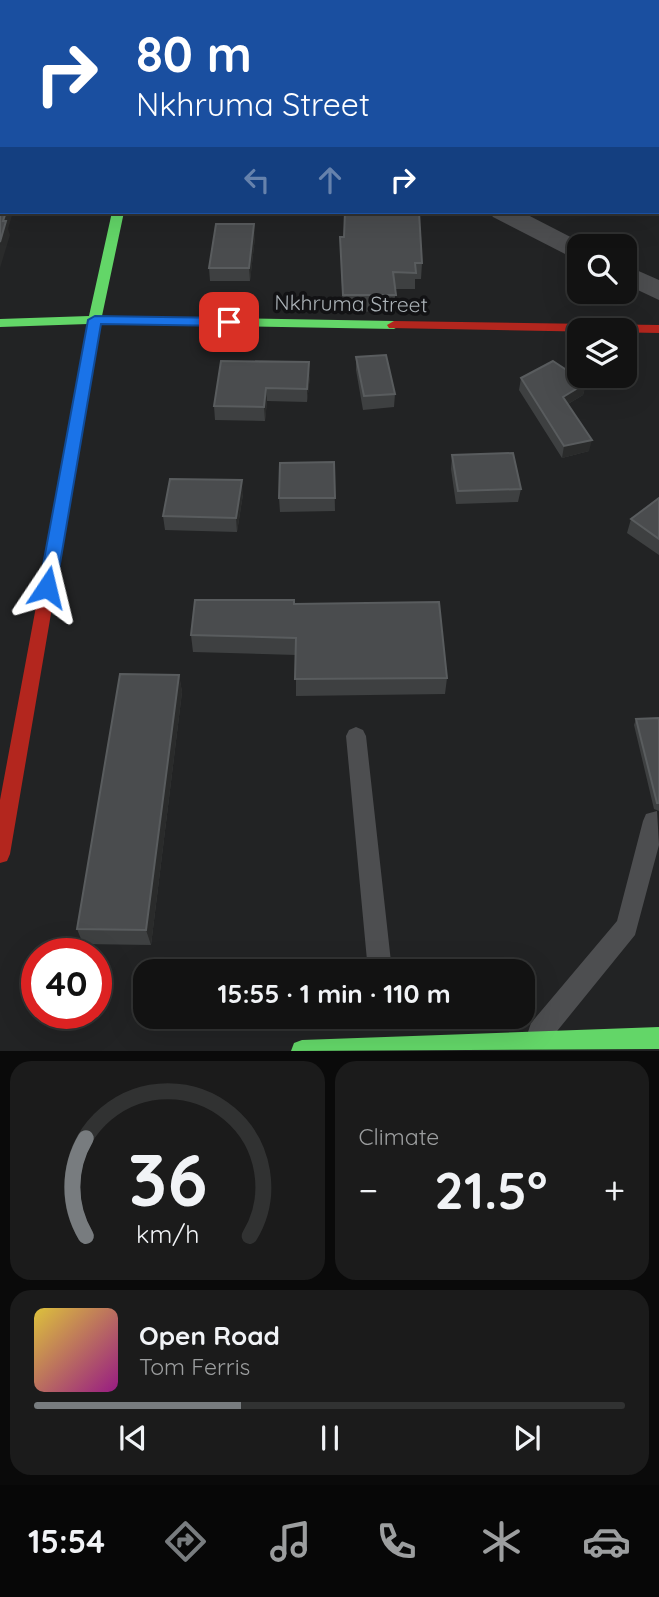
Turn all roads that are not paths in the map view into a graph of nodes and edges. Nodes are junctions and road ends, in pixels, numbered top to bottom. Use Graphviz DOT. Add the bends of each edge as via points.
graph roads {
  1 [pos="118,214"];
  2 [pos="506,214"];
  3 [pos="567,244"];
  4 [pos="637,280"];
  5 [pos="659,292"];
  6 [pos="95,320"];
  7 [pos="0,323"];
  8 [pos="659,329"];
  9 [pos="356,736"];
  10 [pos="657,821"];
  11 [pos="0,854"];
  12 [pos="379,959"];
  13 [pos="659,1038"];
  14 [pos="531,1043"];
  15 [pos="302,1051"];
  1 -- 6 [label="main road"];
  2 -- 3 [label="street"];
  4 -- 5 [label="street"];
  6 -- 7 [label="main road, Nkhruma Street"];
  6 -- 8 [label="main road, Nkhruma Street"];
  6 -- 11 [label="main road"];
  9 -- 12 [label="lane"];
  10 -- 14 [label="lane" via="627,927"];
  13 -- 14 [label="main road"];
  14 -- 15 [label="main road" via="387,1037"];
}
